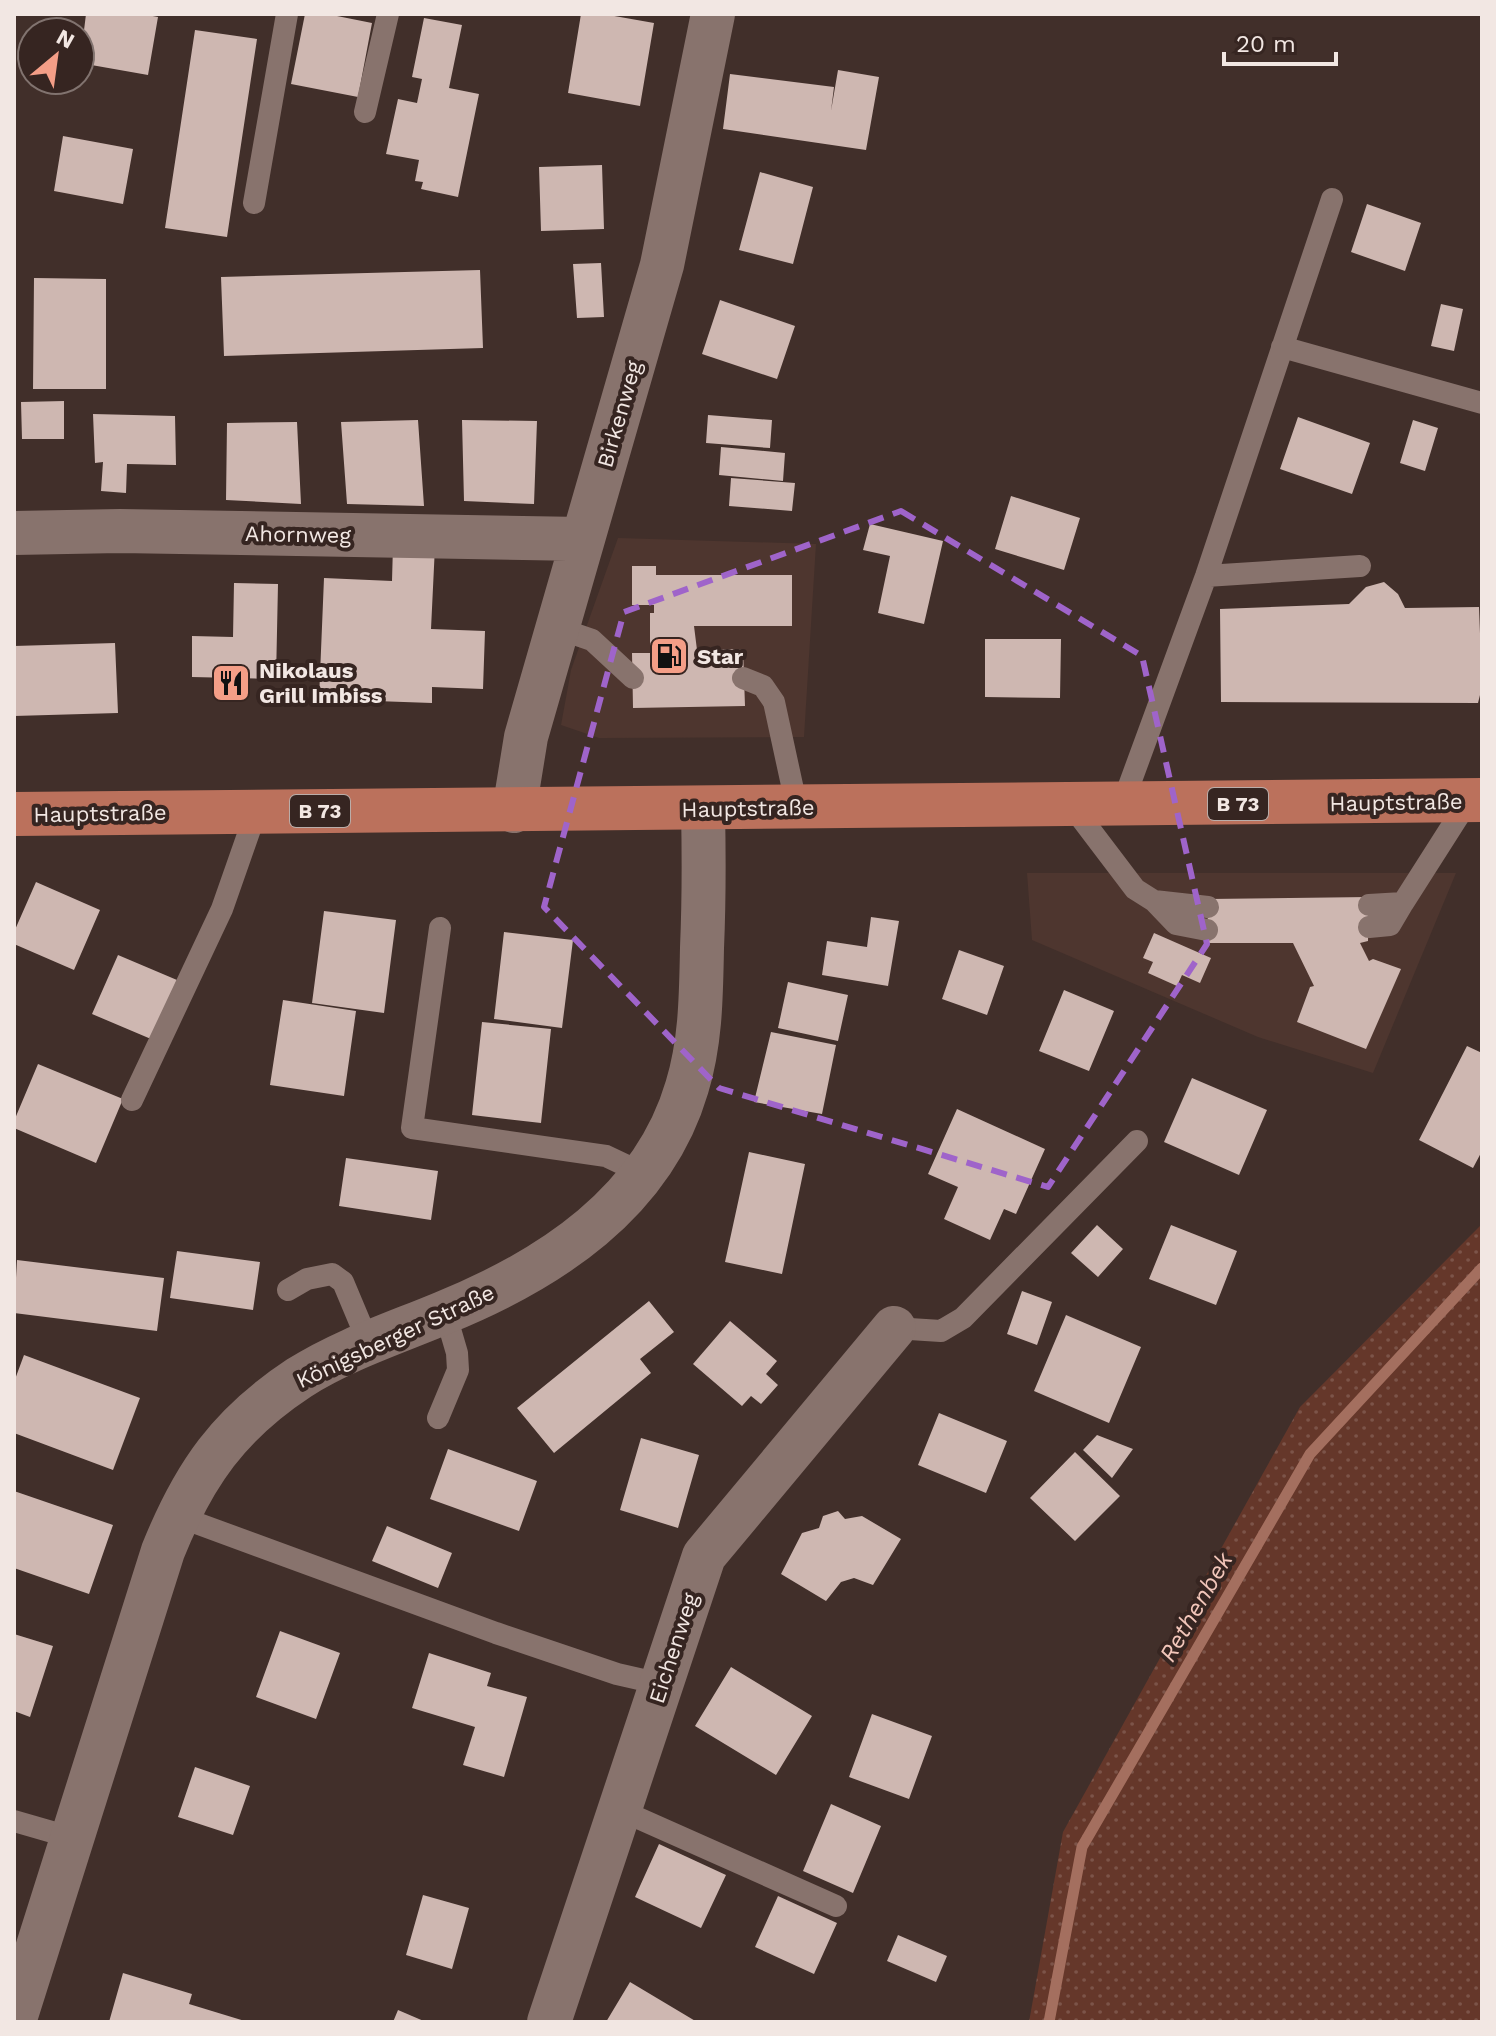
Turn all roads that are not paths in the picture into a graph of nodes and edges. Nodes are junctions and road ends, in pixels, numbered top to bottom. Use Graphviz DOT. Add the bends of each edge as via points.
graph roads {
  1 [pos="287,14"];
  2 [pos="388,14"];
  3 [pos="713,14"];
  4 [pos="365,112"];
  5 [pos="1332,199"];
  6 [pos="254,203"];
  7 [pos="1282,347"];
  8 [pos="1482,403"];
  9 [pos="14,533"];
  10 [pos="582,539"];
  11 [pos="1360,566"];
  12 [pos="1206,576"];
  13 [pos="557,628"];
  14 [pos="633,678"];
  15 [pos="743,678"];
  16 [pos="1475,800"];
  17 [pos="1122,805"];
  18 [pos="1072,806"];
  19 [pos="797,808"];
  20 [pos="703,809"];
  21 [pos="514,811"];
  22 [pos="256,812"];
  23 [pos="14,814"];
  24 [pos="1154,901"];
  25 [pos="1208,907"];
  26 [pos="1369,916"];
  27 [pos="440,928"];
  28 [pos="1207,930"];
  29 [pos="132,1100"];
  30 [pos="1137,1141"];
  31 [pos="644,1174"];
  32 [pos="288,1290"];
  33 [pos="445,1312"];
  34 [pos="894,1328"];
  35 [pos="369,1344"];
  36 [pos="438,1418"];
  37 [pos="177,1516"];
  38 [pos="661,1684"];
  39 [pos="620,1810"];
  40 [pos="14,1821"];
  41 [pos="73,1838"];
  42 [pos="836,1906"];
  43 [pos="14,2022"];
  44 [pos="549,2022"];
  1 -- 6 [label="lane"];
  2 -- 4 [label="lane"];
  3 -- 10 [label="street, Birkenweg" via="662,265"];
  5 -- 7 [label="lane"];
  7 -- 8 [label="lane"];
  7 -- 12 [label="lane"];
  9 -- 10 [label="street, Ahornweg"];
  10 -- 13 [label="street, Birkenweg"];
  11 -- 12 [label="lane"];
  12 -- 17 [label="lane"];
  13 -- 14 [label="lane" via="592,640"];
  13 -- 21 [label="street, Birkenweg" via="526,737"];
  15 -- 19 [label="lane" via="763,686 774,702"];
  16 -- 17 [label="main road, Hauptstraße / B 73"];
  16 -- 26 [label="lane" via="1403,903"];
  17 -- 18 [label="main road, Hauptstraße / B 73"];
  18 -- 19 [label="main road, Hauptstraße / B 73"];
  18 -- 24 [label="lane" via="1135,889"];
  19 -- 20 [label="main road, Hauptstraße / B 73"];
  20 -- 21 [label="main road, Hauptstraße / B 73"];
  20 -- 31 [label="street, Königsberger Straße" via="698,1038 676,1116"];
  21 -- 22 [label="main road, Hauptstraße / B 73"];
  22 -- 23 [label="main road, Hauptstraße / B 73"];
  22 -- 29 [label="lane" via="222,909"];
  24 -- 25 [label="lane"];
  24 -- 28 [label="lane" via="1176,924"];
  27 -- 31 [label="lane" via="412,1128 606,1156"];
  30 -- 34 [label="lane" via="963,1318 941,1331"];
  31 -- 33 [label="street, Königsberger Straße" via="572,1245"];
  32 -- 35 [label="lane" via="332,1274 343,1282"];
  33 -- 35 [label="street, Königsberger Straße"];
  33 -- 36 [label="lane" via="458,1370"];
  34 -- 38 [label="street, Eichenweg" via="704,1556"];
  35 -- 37 [label="street, Königsberger Straße" via="301,1377 253,1413 210,1460"];
  37 -- 38 [label="lane" via="496,1633"];
  37 -- 41 [label="street, Königsberger Straße"];
  38 -- 39 [label="street, Eichenweg"];
  39 -- 42 [label="lane"];
  39 -- 44 [label="street, Eichenweg"];
  40 -- 41 [label="lane"];
  41 -- 43 [label="street, Königsberger Straße"];
}
